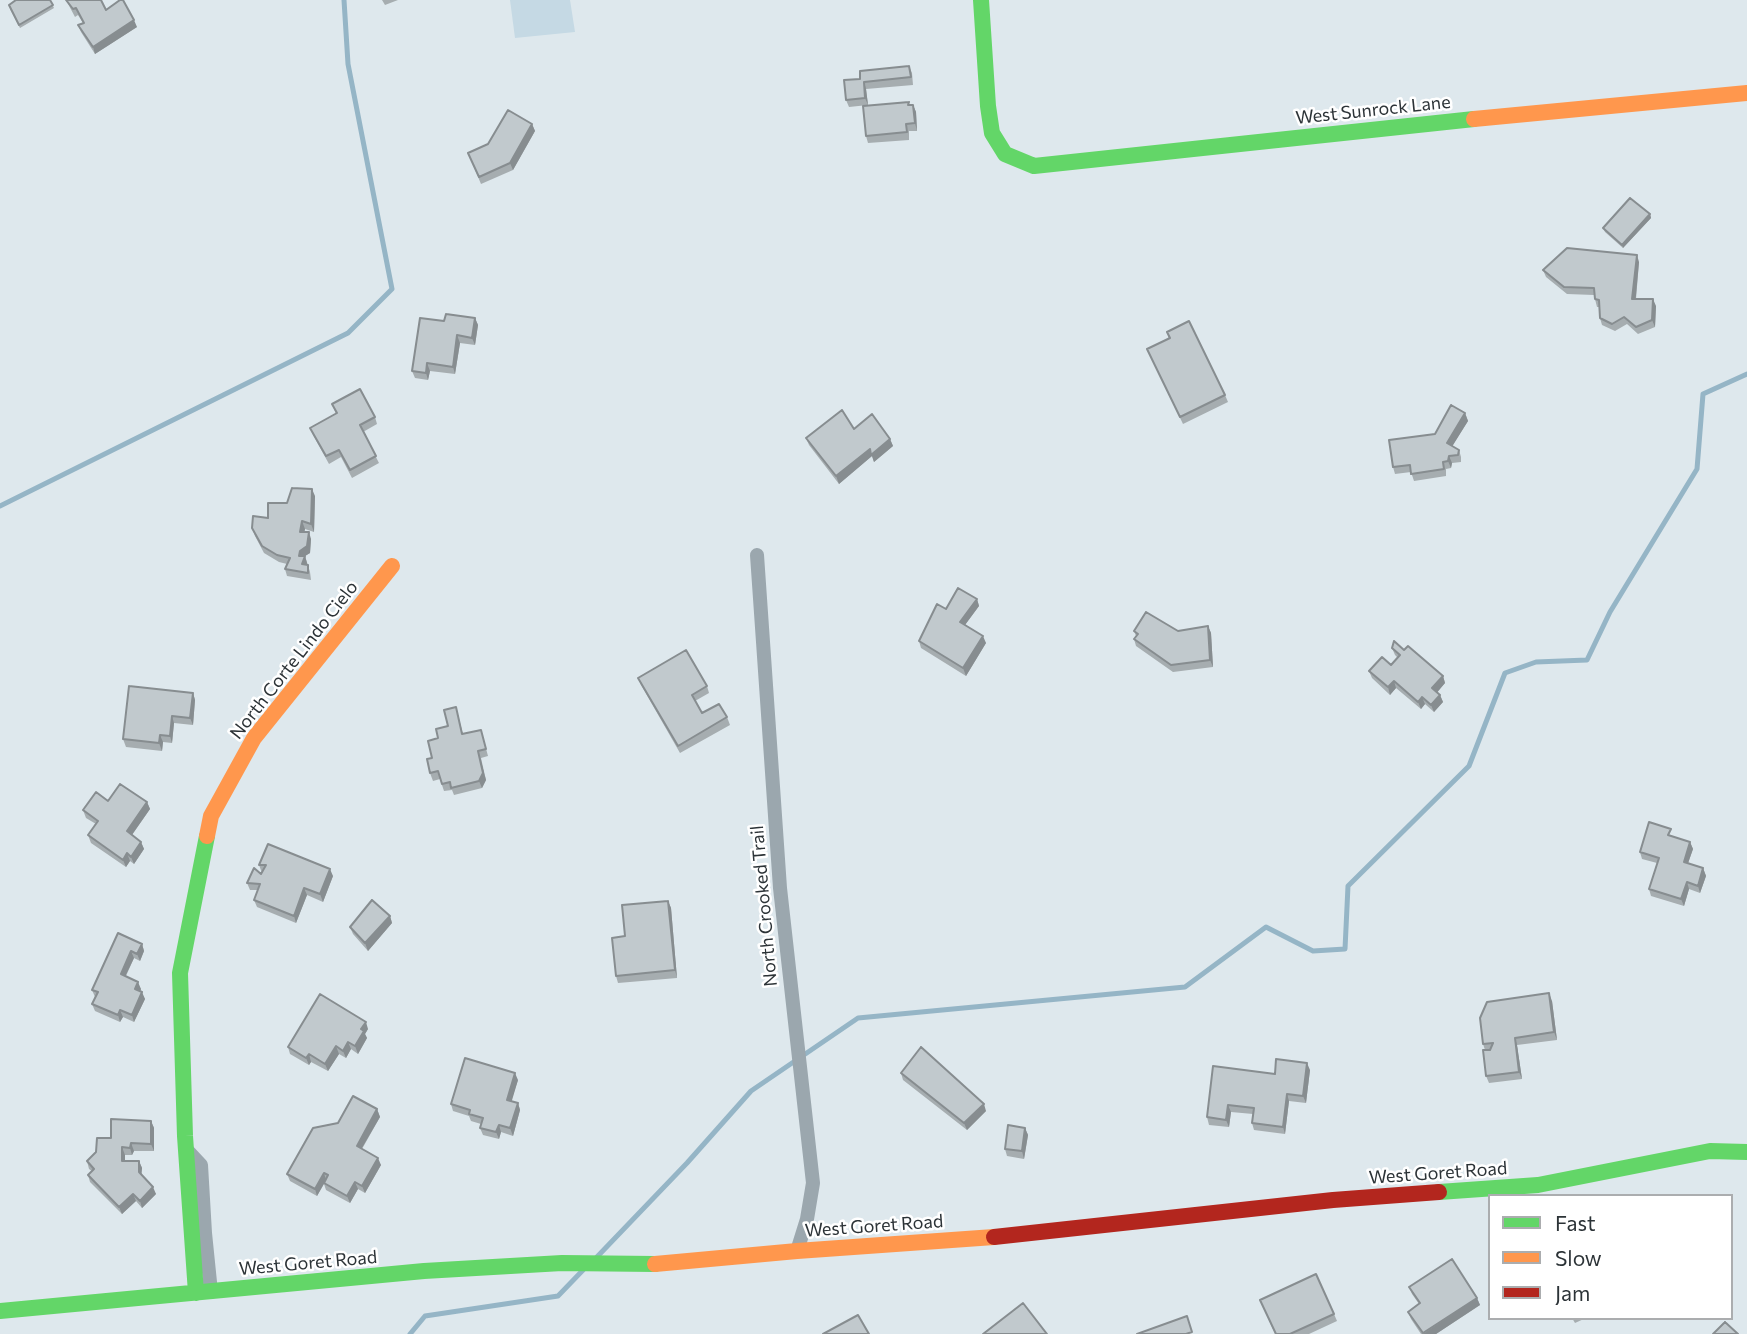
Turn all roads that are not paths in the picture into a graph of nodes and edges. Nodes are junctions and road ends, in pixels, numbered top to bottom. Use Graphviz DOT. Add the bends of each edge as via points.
graph roads {
  1 [pos="981,0"];
  2 [pos="1747,93"];
  3 [pos="757,555"];
  4 [pos="392,566"];
  5 [pos="1747,1152"];
  6 [pos="797,1251"];
  7 [pos="203,1292"];
  8 [pos="0,1311"];
  1 -- 2 [label="street, West Sunrock Lane" via="992,133 1005,154 1034,166"];
  3 -- 6 [label="street, North Crooked Trail" via="779,888 813,1182"];
  4 -- 7 [label="street, North Corte Lindo Cielo" via="254,738 211,816 180,973 186,1149"];
  5 -- 6 [label="street, West Goret Road" via="1710,1151 1538,1185 1333,1200 987,1238"];
  6 -- 7 [label="street, West Goret Road" via="666,1264 562,1263 424,1271"];
  7 -- 8 [label="street, West Goret Road"];
}
